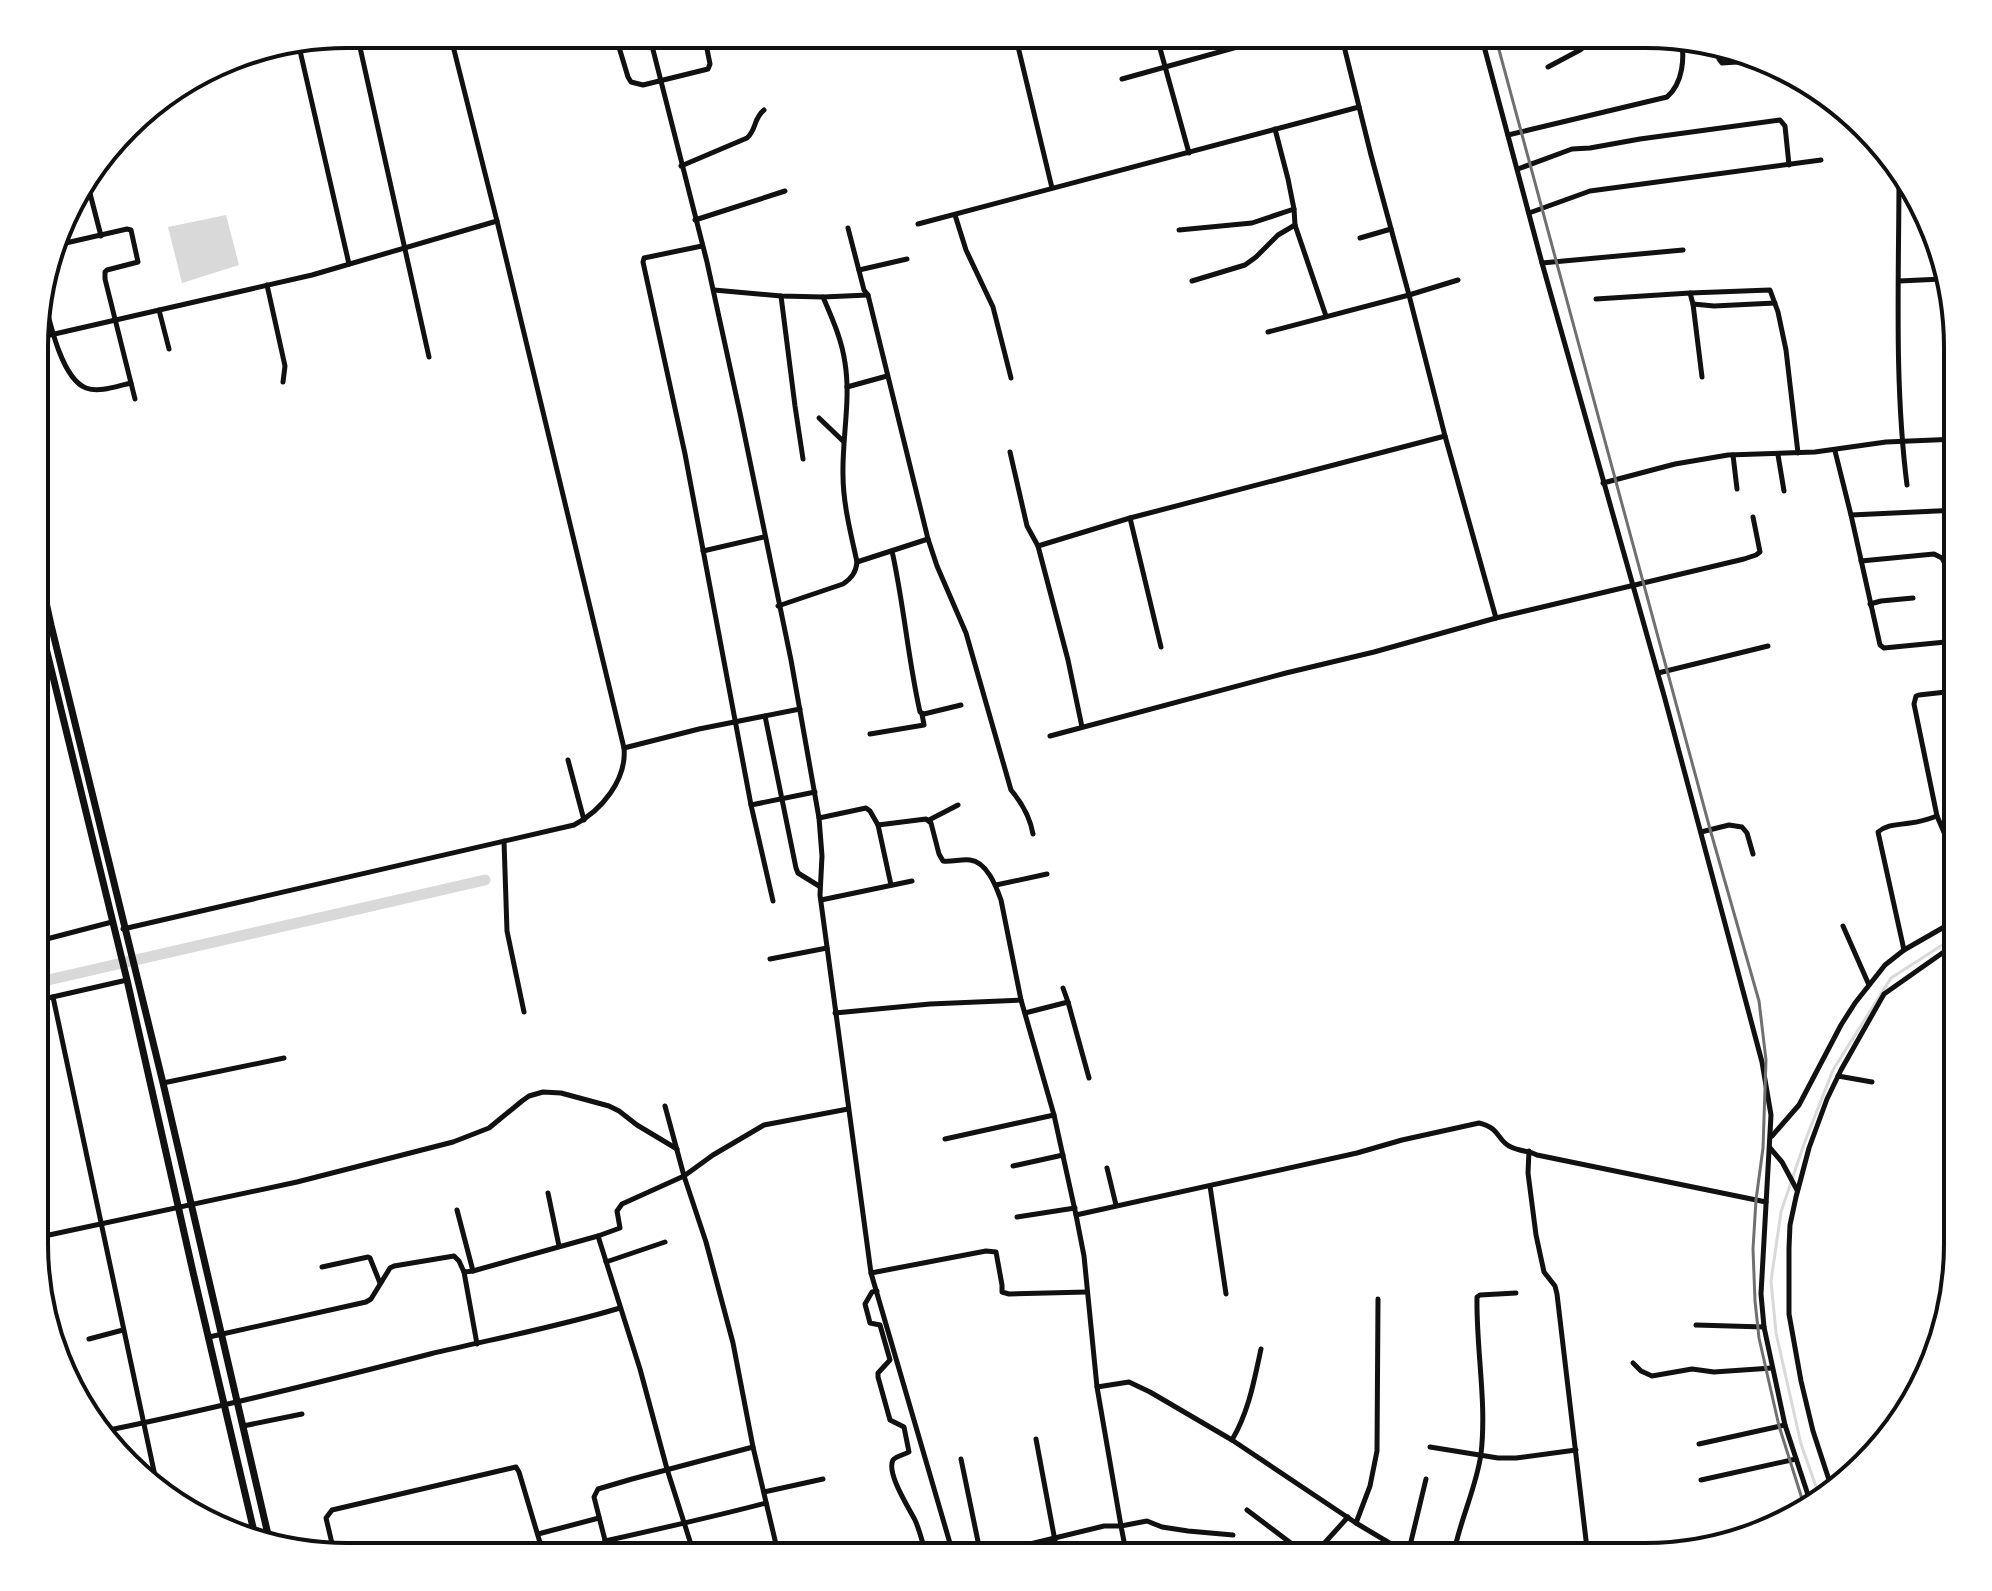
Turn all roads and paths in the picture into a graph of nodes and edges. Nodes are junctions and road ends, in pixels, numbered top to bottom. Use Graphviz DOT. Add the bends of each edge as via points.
graph roads {
  1 [pos="360,48"];
  2 [pos="454,48"];
  3 [pos="619,48"];
  4 [pos="652,48"];
  5 [pos="707,48"];
  6 [pos="1019,48"];
  7 [pos="1160,48"];
  8 [pos="1235,48"];
  9 [pos="1344,48"];
  10 [pos="1485,48"];
  11 [pos="1583,48"];
  12 [pos="1683,51"];
  13 [pos="300,52"];
  14 [pos="1548,67"];
  15 [pos="1165,68"];
  16 [pos="1122,79"];
  17 [pos="660,82"];
  18 [pos="1359,107"];
  19 [pos="764,110"];
  20 [pos="1275,129"];
  21 [pos="1508,135"];
  22 [pos="1189,153"];
  23 [pos="1821,160"];
  24 [pos="1789,165"];
  25 [pos="681,166"];
  26 [pos="1518,169"];
  27 [pos="1052,188"];
  28 [pos="1899,190"];
  29 [pos="785,191"];
  30 [pos="90,194"];
  31 [pos="1294,209"];
  32 [pos="1529,213"];
  33 [pos="955,215"];
  34 [pos="695,220"];
  35 [pos="497,221"];
  36 [pos="918,224"];
  37 [pos="1295,225"];
  38 [pos="848,228"];
  39 [pos="1391,229"];
  40 [pos="1179,230"];
  41 [pos="101,236"];
  42 [pos="1360,238"];
  43 [pos="67,243"];
  44 [pos="702,246"];
  45 [pos="406,249"];
  46 [pos="1683,250"];
  47 [pos="907,259"];
  48 [pos="1542,263"];
  49 [pos="349,264"];
  50 [pos="859,270"];
  51 [pos="1936,279"];
  52 [pos="1458,280"];
  53 [pos="1192,281"];
  54 [pos="1899,281"];
  55 [pos="267,285"];
  56 [pos="713,290"];
  57 [pos="1690,293"];
  58 [pos="868,295"];
  59 [pos="1409,295"];
  60 [pos="781,296"];
  61 [pos="823,297"];
  62 [pos="1596,299"];
  63 [pos="1775,303"];
  64 [pos="1693,304"];
  65 [pos="159,310"];
  66 [pos="1326,316"];
  67 [pos="114,320"];
  68 [pos="50,321"];
  69 [pos="1268,332"];
  70 [pos="53,334"];
  71 [pos="49,335"];
  72 [pos="169,349"];
  73 [pos="429,357"];
  74 [pos="887,376"];
  75 [pos="1702,377"];
  76 [pos="1011,378"];
  77 [pos="283,382"];
  78 [pos="131,383"];
  79 [pos="847,387"];
  80 [pos="135,399"];
  81 [pos="819,418"];
  82 [pos="1445,436"];
  83 [pos="1944,439"];
  84 [pos="844,441"];
  85 [pos="1902,441"];
  86 [pos="1835,451"];
  87 [pos="1010,452"];
  88 [pos="1798,453"];
  89 [pos="1733,455"];
  90 [pos="1778,455"];
  91 [pos="803,459"];
  92 [pos="1603,483"];
  93 [pos="1907,485"];
  94 [pos="1737,489"];
  95 [pos="1784,491"];
  96 [pos="1944,511"];
  97 [pos="1851,515"];
  98 [pos="1753,517"];
  99 [pos="1130,518"];
  100 [pos="764,537"];
  101 [pos="928,539"];
  102 [pos="1038,546"];
  103 [pos="703,551"];
  104 [pos="892,551"];
  105 [pos="1861,561"];
  106 [pos="857,562"];
  107 [pos="1944,562"];
  108 [pos="1632,585"];
  109 [pos="1913,598"];
  110 [pos="1870,604"];
  111 [pos="778,606"];
  112 [pos="48,607"];
  113 [pos="1496,618"];
  114 [pos="1944,642"];
  115 [pos="1768,646"];
  116 [pos="1161,647"];
  117 [pos="48,656"];
  118 [pos="1658,673"];
  119 [pos="1944,692"];
  120 [pos="961,705"];
  121 [pos="800,709"];
  122 [pos="922,714"];
  123 [pos="765,716"];
  124 [pos="736,721"];
  125 [pos="1082,727"];
  126 [pos="870,734"];
  127 [pos="1050,736"];
  128 [pos="624,748"];
  129 [pos="568,760"];
  130 [pos="815,792"];
  131 [pos="782,799"];
  132 [pos="751,805"];
  133 [pos="958,805"];
  134 [pos="1937,816"];
  135 [pos="819,818"];
  136 [pos="584,820"];
  137 [pos="929,820"];
  138 [pos="878,825"];
  139 [pos="1701,832"];
  140 [pos="1944,832"];
  141 [pos="1033,834"];
  142 [pos="504,841"];
  143 [pos="1753,854"];
  144 [pos="1047,874"];
  145 [pos="912,881"];
  146 [pos="891,885"];
  147 [pos="996,885"];
  148 [pos="819,886"];
  149 [pos="821,900"];
  150 [pos="773,901"];
  151 [pos="114,926"];
  152 [pos="1843,926"];
  153 [pos="1944,927"];
  154 [pos="125,928"];
  155 [pos="48,939"];
  156 [pos="827,948"];
  157 [pos="1904,950"];
  158 [pos="1944,952"];
  159 [pos="770,959"];
  160 [pos="126,976"];
  161 [pos="1869,985"];
  162 [pos="1063,988"];
  163 [pos="53,997"];
  164 [pos="48,998"];
  165 [pos="1021,1000"];
  166 [pos="1068,1002"];
  167 [pos="524,1012"];
  168 [pos="835,1013"];
  169 [pos="1025,1013"];
  170 [pos="284,1058"];
  171 [pos="1838,1076"];
  172 [pos="1089,1078"];
  173 [pos="1872,1082"];
  174 [pos="163,1083"];
  175 [pos="665,1106"];
  176 [pos="848,1109"];
  177 [pos="1054,1115"];
  178 [pos="1771,1137"];
  179 [pos="945,1139"];
  180 [pos="677,1149"];
  181 [pos="1772,1150"];
  182 [pos="1529,1151"];
  183 [pos="1063,1155"];
  184 [pos="1013,1166"];
  185 [pos="1107,1168"];
  186 [pos="684,1176"];
  187 [pos="1210,1186"];
  188 [pos="548,1193"];
  189 [pos="1796,1194"];
  190 [pos="1766,1202"];
  191 [pos="191,1205"];
  192 [pos="1116,1205"];
  193 [pos="179,1208"];
  194 [pos="457,1210"];
  195 [pos="1076,1212"];
  196 [pos="1017,1217"];
  197 [pos="101,1225"];
  198 [pos="48,1235"];
  199 [pos="598,1236"];
  200 [pos="665,1242"];
  201 [pos="559,1246"];
  202 [pos="606,1262"];
  203 [pos="322,1267"];
  204 [pos="473,1271"];
  205 [pos="464,1272"];
  206 [pos="871,1273"];
  207 [pos="381,1284"];
  208 [pos="877,1291"];
  209 [pos="1087,1292"];
  210 [pos="1516,1293"];
  211 [pos="1226,1294"];
  212 [pos="1378,1299"];
  213 [pos="620,1308"];
  214 [pos="1696,1325"];
  215 [pos="1764,1327"];
  216 [pos="123,1330"];
  217 [pos="222,1335"];
  218 [pos="209,1337"];
  219 [pos="89,1339"];
  220 [pos="477,1344"];
  221 [pos="1261,1349"];
  222 [pos="1633,1363"];
  223 [pos="1772,1368"];
  224 [pos="1097,1387"];
  225 [pos="237,1403"];
  226 [pos="225,1405"];
  227 [pos="302,1414"];
  228 [pos="145,1423"];
  229 [pos="1785,1425"];
  230 [pos="242,1426"];
  231 [pos="113,1429"];
  232 [pos="1036,1439"];
  233 [pos="1232,1440"];
  234 [pos="1699,1444"];
  235 [pos="753,1447"];
  236 [pos="1430,1447"];
  237 [pos="1576,1450"];
  238 [pos="1481,1456"];
  239 [pos="961,1459"];
  240 [pos="1796,1459"];
  241 [pos="667,1469"];
  242 [pos="155,1473"];
  243 [pos="823,1479"];
  244 [pos="1426,1479"];
  245 [pos="1701,1480"];
  246 [pos="1829,1480"];
  247 [pos="764,1492"];
  248 [pos="1808,1495"];
  249 [pos="766,1503"];
  250 [pos="1247,1510"];
  251 [pos="1348,1517"];
  252 [pos="599,1518"];
  253 [pos="1356,1523"];
  254 [pos="685,1524"];
  255 [pos="1121,1526"];
  256 [pos="253,1528"];
  257 [pos="267,1532"];
  258 [pos="538,1534"];
  259 [pos="1233,1535"];
  260 [pos="1054,1539"];
  261 [pos="605,1541"];
  262 [pos="332,1542"];
  263 [pos="540,1543"];
  264 [pos="691,1543"];
  265 [pos="776,1543"];
  266 [pos="922,1543"];
  267 [pos="950,1543"];
  268 [pos="977,1543"];
  269 [pos="1036,1543"];
  270 [pos="1055,1543"];
  271 [pos="1124,1543"];
  272 [pos="1290,1543"];
  273 [pos="1325,1543"];
  274 [pos="1389,1543"];
  275 [pos="1413,1543"];
  276 [pos="1456,1543"];
  277 [pos="1586,1543"];
  1 -- 45 [label="street"];
  2 -- 35 [label="street"];
  3 -- 17 [label="street" via="631,82"];
  4 -- 17 [label="street"];
  5 -- 17 [label="street" via="708,69"];
  6 -- 27 [label="street"];
  7 -- 15 [label="street"];
  8 -- 15 [label="street"];
  9 -- 18 [label="street"];
  10 -- 21 [label="street"];
  11 -- 14 [label="street"];
  12 -- 21 [label="street" via="1681,74 1667,97"];
  13 -- 49 [label="street"];
  15 -- 16 [label="street"];
  15 -- 22 [label="street"];
  17 -- 25 [label="street"];
  18 -- 20 [label="street"];
  18 -- 39 [label="street"];
  19 -- 25 [label="street" via="747,138"];
  20 -- 22 [label="street"];
  20 -- 31 [label="street"];
  21 -- 26 [label="street"];
  22 -- 27 [label="street"];
  23 -- 24 [label="street"];
  24 -- 26 [label="street" via="1780,120 1572,149"];
  24 -- 32 [label="street" via="1590,191"];
  25 -- 34 [label="street"];
  26 -- 32 [label="street"];
  27 -- 33 [label="street"];
  28 -- 54 [label="street"];
  29 -- 34 [label="street"];
  30 -- 41 [label="street"];
  31 -- 37 [label="street"];
  31 -- 40 [label="street" via="1252,223"];
  32 -- 48 [label="street"];
  33 -- 36 [label="street"];
  33 -- 76 [label="street" via="993,307"];
  34 -- 44 [label="street"];
  35 -- 45 [label="street"];
  35 -- 128 [label="street"];
  37 -- 53 [label="street" via="1245,265"];
  37 -- 66 [label="street"];
  38 -- 50 [label="street"];
  39 -- 42 [label="street"];
  39 -- 59 [label="street"];
  41 -- 43 [label="street"];
  41 -- 67 [label="street" via="129,229 138,261 105,272"];
  44 -- 56 [label="street"];
  44 -- 103 [label="street" via="643,262"];
  45 -- 49 [label="street"];
  45 -- 73 [label="street"];
  46 -- 48 [label="street"];
  47 -- 50 [label="street"];
  48 -- 92 [label="street"];
  49 -- 55 [label="street"];
  50 -- 58 [label="street"];
  51 -- 54 [label="street"];
  52 -- 59 [label="street"];
  54 -- 85 [label="street"];
  55 -- 65 [label="street"];
  55 -- 77 [label="street" via="285,366"];
  56 -- 60 [label="street"];
  56 -- 100 [label="street"];
  57 -- 62 [label="street"];
  57 -- 63 [label="street" via="1768,289"];
  57 -- 64 [label="street"];
  58 -- 61 [label="street"];
  58 -- 74 [label="street"];
  59 -- 66 [label="street"];
  59 -- 82 [label="street"];
  60 -- 61 [label="street"];
  60 -- 91 [label="street"];
  61 -- 79 [label="street" via="843,352"];
  63 -- 64 [label="street"];
  63 -- 88 [label="street"];
  64 -- 75 [label="street"];
  65 -- 67 [label="street"];
  65 -- 72 [label="street"];
  66 -- 69 [label="street"];
  67 -- 70 [label="street"];
  67 -- 78 [label="street"];
  68 -- 70 [label="street"];
  70 -- 71 [label="street"];
  70 -- 78 [label="street" via="63,360 83,387 97,390"];
  74 -- 79 [label="street"];
  74 -- 101 [label="street"];
  78 -- 80 [label="street"];
  79 -- 84 [label="street"];
  81 -- 84 [label="street"];
  82 -- 99 [label="street"];
  82 -- 113 [label="street"];
  83 -- 85 [label="street"];
  84 -- 106 [label="street" via="844,486"];
  85 -- 86 [label="street"];
  85 -- 93 [label="street"];
  86 -- 88 [label="street"];
  86 -- 97 [label="street"];
  87 -- 102 [label="street" via="1027,526"];
  88 -- 90 [label="street"];
  89 -- 90 [label="street"];
  89 -- 92 [label="street"];
  89 -- 94 [label="street"];
  90 -- 95 [label="street"];
  92 -- 108 [label="street"];
  96 -- 97 [label="street"];
  97 -- 105 [label="street"];
  98 -- 108 [label="street" via="1759,553"];
  99 -- 102 [label="street"];
  99 -- 116 [label="street"];
  100 -- 103 [label="street"];
  100 -- 111 [label="street"];
  101 -- 104 [label="street"];
  101 -- 141 [label="street" via="966,633 1011,790"];
  102 -- 125 [label="street"];
  103 -- 124 [label="street"];
  104 -- 106 [label="street"];
  104 -- 122 [label="street"];
  105 -- 107 [label="street" via="1934,554"];
  105 -- 110 [label="street"];
  106 -- 111 [label="street" via="843,584"];
  108 -- 113 [label="street"];
  108 -- 118 [label="street"];
  109 -- 110 [label="street"];
  110 -- 114 [label="street" via="1882,647"];
  111 -- 121 [label="street"];
  112 -- 154 [label="main road"];
  113 -- 125 [label="street"];
  115 -- 118 [label="street"];
  117 -- 151 [label="main road"];
  118 -- 139 [label="street"];
  119 -- 134 [label="street" via="1919,695 1915,701"];
  120 -- 122 [label="street"];
  121 -- 123 [label="street"];
  121 -- 130 [label="street"];
  122 -- 126 [label="street" via="924,725"];
  123 -- 124 [label="street"];
  123 -- 131 [label="street"];
  124 -- 128 [label="street"];
  124 -- 132 [label="street"];
  125 -- 127 [label="street"];
  128 -- 136 [label="street" via="619,777"];
  129 -- 136 [label="street"];
  130 -- 131 [label="street"];
  130 -- 135 [label="street"];
  131 -- 132 [label="street"];
  131 -- 148 [label="street" via="798,873"];
  132 -- 150 [label="street"];
  133 -- 137 [label="street"];
  134 -- 140 [label="street"];
  134 -- 157 [label="street" via="1878,832"];
  135 -- 138 [label="street" via="866,808"];
  135 -- 148 [label="street"];
  136 -- 142 [label="street"];
  137 -- 138 [label="street"];
  137 -- 147 [label="street" via="943,861 974,861"];
  138 -- 146 [label="street"];
  139 -- 143 [label="street" via="1742,827"];
  139 -- 178 [label="street" via="1762,1062"];
  142 -- 154 [label="street"];
  142 -- 167 [label="street" via="507,931"];
  144 -- 147 [label="street"];
  145 -- 146 [label="street"];
  146 -- 149 [label="street"];
  147 -- 165 [label="street"];
  148 -- 149 [label="street"];
  149 -- 156 [label="street"];
  151 -- 154 [label="street"];
  151 -- 155 [label="street"];
  151 -- 160 [label="main road"];
  152 -- 161 [label="street"];
  153 -- 157 [label="street"];
  154 -- 174 [label="main road"];
  156 -- 159 [label="street"];
  156 -- 168 [label="street"];
  157 -- 161 [label="street"];
  158 -- 171 [label="street" via="1884,994"];
  160 -- 163 [label="street"];
  160 -- 193 [label="main road"];
  161 -- 178 [label="street" via="1841,1025 1799,1105"];
  162 -- 166 [label="street"];
  163 -- 164 [label="street"];
  163 -- 197 [label="street"];
  165 -- 168 [label="street"];
  165 -- 169 [label="street"];
  166 -- 169 [label="street"];
  166 -- 172 [label="street"];
  168 -- 176 [label="street"];
  169 -- 177 [label="street"];
  170 -- 174 [label="street"];
  171 -- 173 [label="street"];
  171 -- 189 [label="street"];
  174 -- 191 [label="main road"];
  175 -- 180 [label="street"];
  176 -- 186 [label="street" via="764,1125"];
  176 -- 206 [label="street"];
  177 -- 179 [label="street"];
  177 -- 183 [label="street"];
  178 -- 181 [label="street"];
  180 -- 186 [label="street"];
  180 -- 191 [label="street" via="609,1106 543,1092 469,1138"];
  181 -- 189 [label="street"];
  181 -- 190 [label="street"];
  182 -- 187 [label="street" via="1509,1147 1496,1130 1479,1123"];
  182 -- 190 [label="street"];
  182 -- 237 [label="street" via="1536,1235 1545,1274 1556,1289"];
  183 -- 184 [label="street"];
  183 -- 195 [label="street"];
  185 -- 192 [label="street"];
  186 -- 199 [label="street" via="622,1204 617,1211 620,1228"];
  186 -- 235 [label="street" via="733,1343"];
  187 -- 192 [label="street"];
  187 -- 211 [label="street"];
  188 -- 201 [label="street"];
  189 -- 246 [label="street" via="1790,1225 1790,1325"];
  190 -- 215 [label="street"];
  191 -- 193 [label="street"];
  191 -- 217 [label="main road"];
  192 -- 195 [label="street"];
  193 -- 197 [label="street"];
  193 -- 218 [label="main road"];
  194 -- 204 [label="street"];
  195 -- 196 [label="street"];
  195 -- 209 [label="street"];
  197 -- 198 [label="street"];
  197 -- 216 [label="street"];
  199 -- 201 [label="street"];
  199 -- 202 [label="street"];
  200 -- 202 [label="street"];
  201 -- 204 [label="street"];
  202 -- 213 [label="street"];
  203 -- 207 [label="street" via="368,1257"];
  204 -- 205 [label="street"];
  205 -- 207 [label="street" via="449,1255 394,1266"];
  205 -- 220 [label="street"];
  206 -- 208 [label="street"];
  206 -- 209 [label="street" via="986,1251 996,1252 1002,1292"];
  207 -- 217 [label="street" via="366,1302"];
  208 -- 266 [label="street" via="865,1304 870,1323 880,1325 890,1360 878,1377 890,1420 904,1427 909,1452 896,1457 892,1468"];
  208 -- 267 [label="street"];
  209 -- 224 [label="street"];
  210 -- 238 [label="street" via="1477,1297"];
  212 -- 253 [label="street" via="1377,1451"];
  213 -- 220 [label="street"];
  213 -- 241 [label="street"];
  214 -- 215 [label="street"];
  215 -- 223 [label="street"];
  216 -- 219 [label="street"];
  216 -- 228 [label="street"];
  217 -- 218 [label="street"];
  217 -- 225 [label="main road"];
  218 -- 226 [label="main road"];
  220 -- 225 [label="street"];
  221 -- 233 [label="street" via="1250,1401"];
  222 -- 223 [label="street" via="1652,1376 1692,1369"];
  223 -- 229 [label="street"];
  224 -- 233 [label="street" via="1136,1385"];
  224 -- 255 [label="street"];
  225 -- 226 [label="street"];
  225 -- 230 [label="main road"];
  226 -- 228 [label="street"];
  226 -- 256 [label="main road"];
  227 -- 230 [label="street"];
  228 -- 231 [label="street"];
  228 -- 242 [label="street"];
  229 -- 234 [label="street"];
  229 -- 240 [label="street"];
  230 -- 257 [label="main road"];
  232 -- 260 [label="street"];
  233 -- 251 [label="street"];
  235 -- 241 [label="street"];
  235 -- 247 [label="street"];
  236 -- 238 [label="street"];
  237 -- 238 [label="street" via="1516,1458"];
  237 -- 277 [label="street"];
  238 -- 276 [label="street"];
  239 -- 268 [label="street"];
  240 -- 245 [label="street"];
  240 -- 248 [label="street"];
  241 -- 252 [label="street" via="598,1489 594,1496"];
  241 -- 254 [label="street"];
  243 -- 247 [label="street"];
  244 -- 275 [label="street"];
  247 -- 249 [label="street"];
  249 -- 254 [label="street"];
  249 -- 265 [label="street"];
  250 -- 272 [label="street"];
  251 -- 253 [label="street"];
  251 -- 273 [label="street"];
  252 -- 258 [label="street"];
  252 -- 261 [label="street"];
  253 -- 274 [label="street"];
  254 -- 261 [label="street"];
  254 -- 264 [label="street"];
  255 -- 259 [label="street" via="1147,1521"];
  255 -- 260 [label="street"];
  255 -- 271 [label="street"];
  258 -- 262 [label="street" via="518,1470 512,1468 329,1512"];
  258 -- 263 [label="street"];
  260 -- 269 [label="street"];
  260 -- 270 [label="street"];
}
